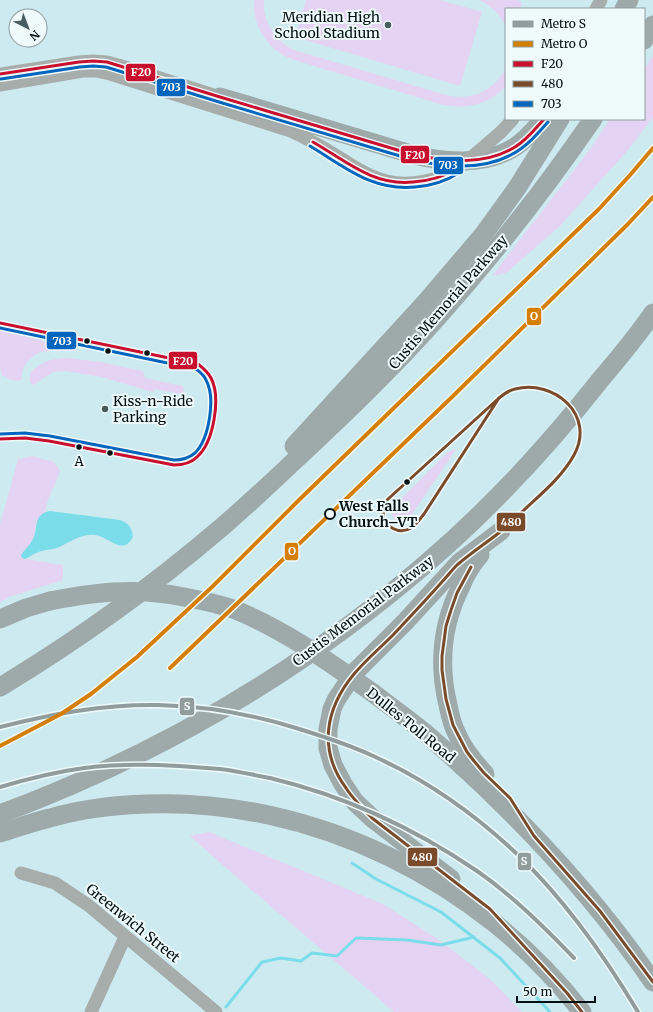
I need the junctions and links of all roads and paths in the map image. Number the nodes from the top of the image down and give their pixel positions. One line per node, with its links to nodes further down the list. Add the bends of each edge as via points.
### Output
1 (653, 25): 2 (highway)
2 (645, 38)
3 (0, 74): 5 (street, via 79,62 107,62)
4 (0, 85): 6 (street, bridge, via 83,71 110,74 291,131 361,171 387,181 402,183 444,176 466,162)
5 (220, 97): 7 (highway, via 411,154 446,160 474,160 500,154 517,146)
6 (512, 120)
7 (543, 120)
8 (559, 120): 11 (highway, via 501,210 426,302 257,485 183,548)
9 (592, 120): 11 (highway, Custis Memorial Parkway, via 499,245 402,356 317,440 223,526)
10 (653, 313): 14 (highway, Custis Memorial Parkway, via 556,435 516,478 429,562 353,623 285,671 213,715 104,771)
11 (146, 588): 13 (highway, Custis Memorial Parkway, via 66,645)
12 (0, 619): 16 (highway, Dulles Toll Road, bridge, via 26,608 68,597 145,592 217,604 248,615 310,650 373,693 480,782)
13 (0, 687)
14 (0, 814)
15 (0, 834): 19 (highway, via 70,813 148,804 186,804 278,817 335,834 424,874 481,913)
16 (534, 836): 19 (highway, via 510,798 484,773 461,742 453,725 444,682 442,656 446,626 457,593 469,569 501,531 460,562 348,682 332,709 328,748 337,774 362,810 490,909); 20 (highway, Dulles Toll Road, via 600,911)
17 (21, 873): 18 (street, Greenwich Street, via 55,883 88,905)
18 (125, 937): 21 (street); 22 (street, Greenwich Street)
19 (538, 962): 23 (highway)
20 (653, 982)
21 (91, 1012)
22 (216, 1012)
23 (582, 1012)

